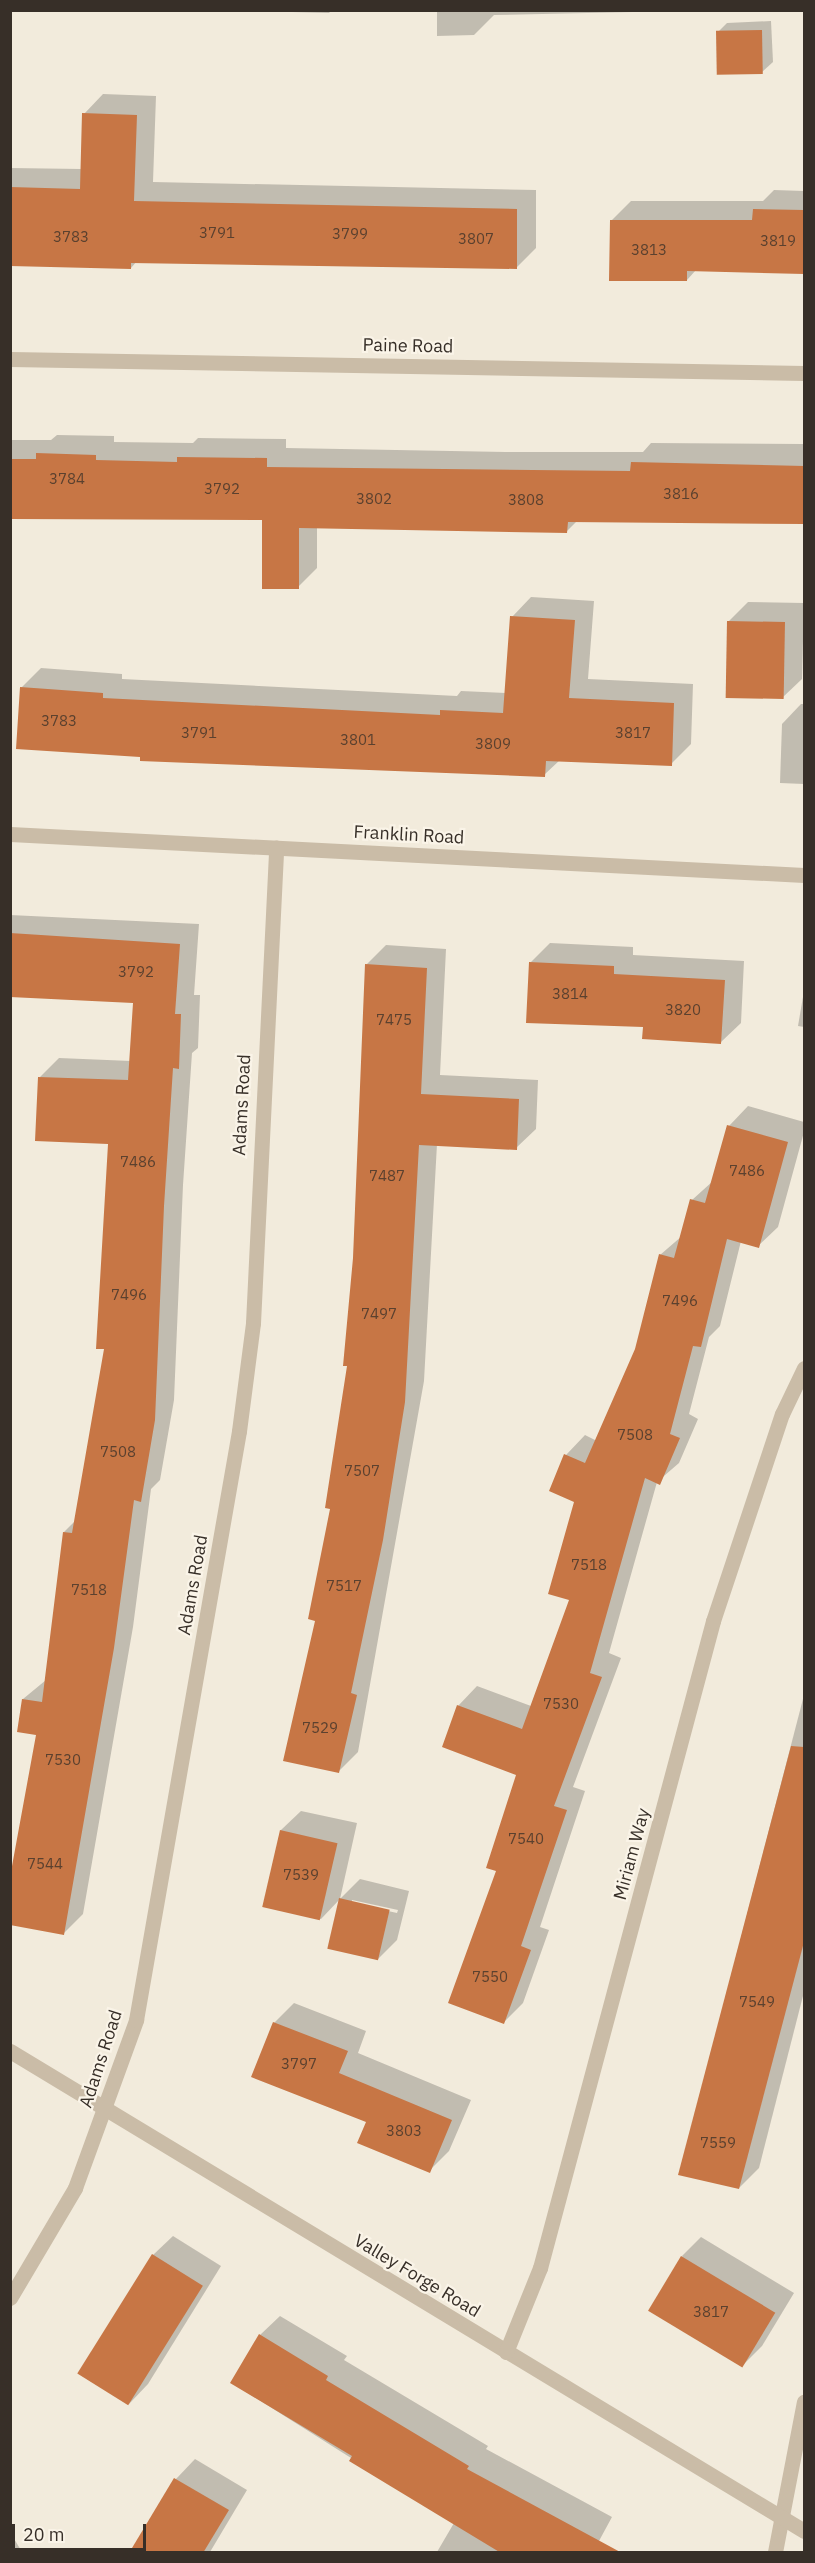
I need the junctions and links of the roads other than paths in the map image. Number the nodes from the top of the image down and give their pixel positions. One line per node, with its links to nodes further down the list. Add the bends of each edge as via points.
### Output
1 (10, 359): 2 (street, Paine Road)
2 (804, 373)
3 (10, 834): 4 (street, Franklin Road)
4 (276, 848): 5 (street, Franklin Road); 8 (street, Adams Road, via 253,1323 239,1431 136,2020)
5 (804, 875)
6 (804, 1368): 10 (street, Miriam Way, via 782,1414 712,1621 540,2268)
7 (10, 2051): 8 (street, Valley Forge Road)
8 (105, 2109): 9 (street, Adams Road, via 75,2188); 10 (street, Valley Forge Road)
9 (10, 2298)
10 (506, 2352): 12 (street, Valley Forge Road)
11 (804, 2402): 12 (street)
12 (782, 2518): 13 (street, Valley Forge Road); 14 (street)
13 (804, 2530)
14 (775, 2553)

